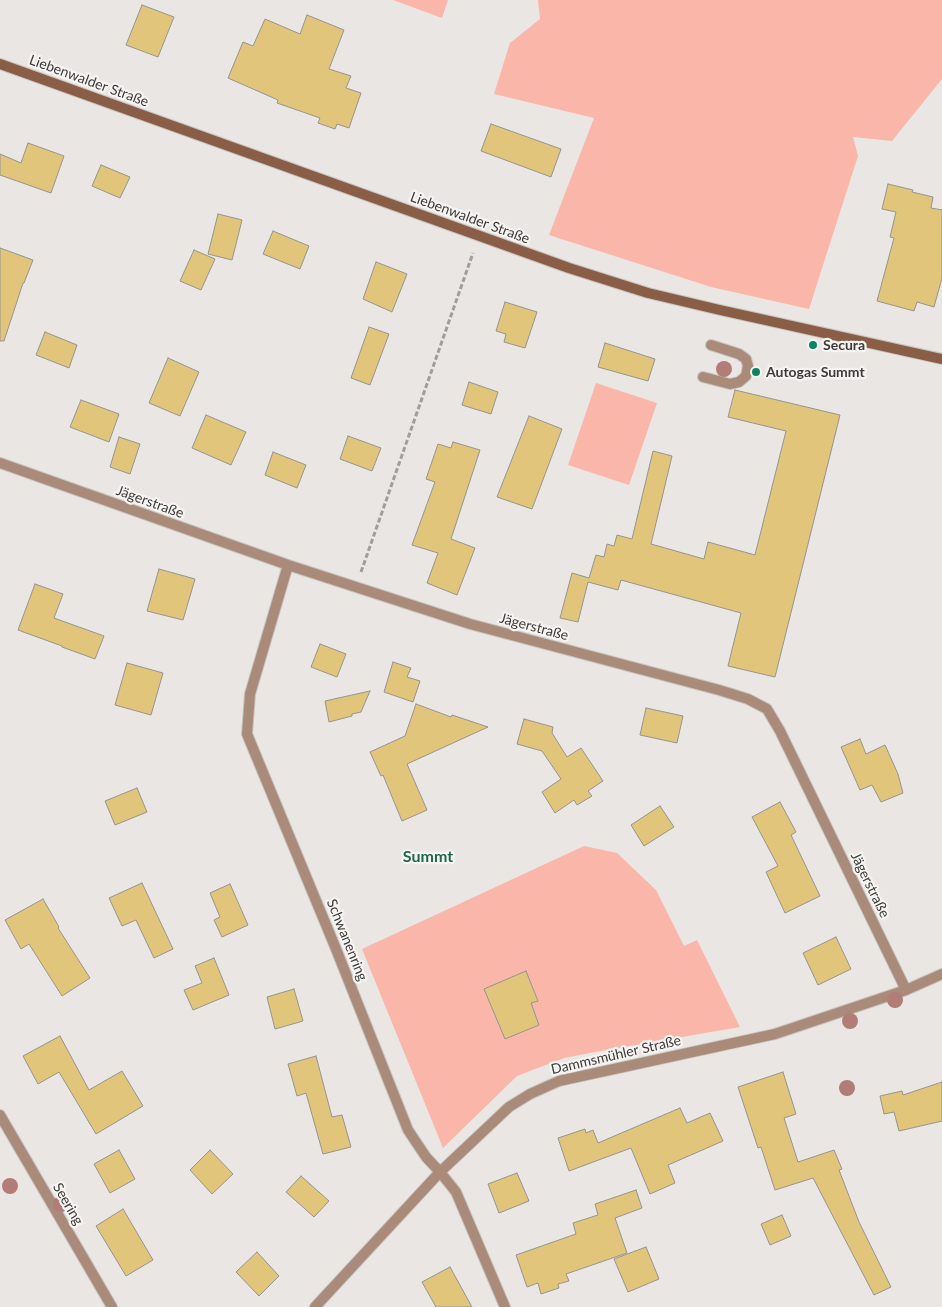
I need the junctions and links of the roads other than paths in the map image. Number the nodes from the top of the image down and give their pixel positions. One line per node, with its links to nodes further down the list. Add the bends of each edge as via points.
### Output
1 (0, 64): 3 (main road, Liebenwalder Straße, via 569,268 648,293)
2 (710, 345): 4 (street, via 746,359 746,376 730,384)
3 (942, 359)
4 (703, 377)
5 (0, 463): 6 (street, Jägerstraße)
6 (288, 566): 8 (street, Jägerstraße, via 470,624 718,690 767,709); 10 (street, Schwanenring, via 250,694 247,734 408,1130)
7 (942, 974): 8 (street, Dammsmühler Straße)
8 (906, 990): 10 (street, Dammsmühler Straße, via 775,1034 559,1081 509,1107)
9 (0, 1115): 11 (street, Seering)
10 (440, 1172): 12 (street, Dammsmühler Straße); 13 (street, Schwanenring, via 456,1192)
11 (112, 1307)
12 (314, 1307)
13 (505, 1307)

